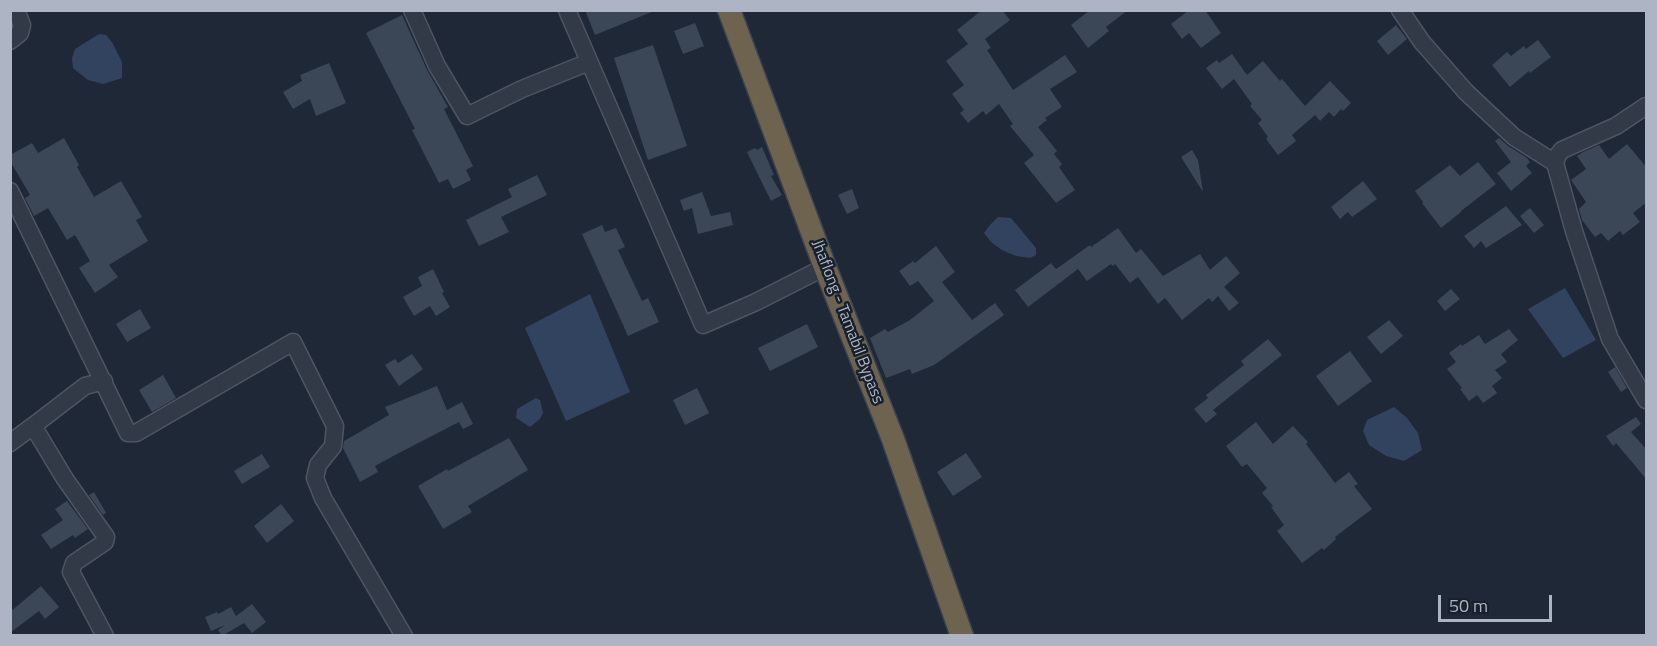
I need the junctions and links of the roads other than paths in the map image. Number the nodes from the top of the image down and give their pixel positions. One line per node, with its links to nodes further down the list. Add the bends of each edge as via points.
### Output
1 (16, 10): 6 (street, via 22,25 20,33)
2 (412, 10): 7 (street, via 437,66 467,116)
3 (567, 10): 7 (street)
4 (729, 10): 11 (highway, Jhaflong - Tamabil Bypass)
5 (1400, 10): 9 (street, via 1466,92 1514,137)
6 (10, 41)
7 (590, 62): 11 (street, via 703,325)
8 (1647, 106): 9 (street, via 1616,126 1562,150)
9 (1555, 163): 13 (street, via 1610,339)
10 (10, 191): 12 (street)
11 (825, 267): 18 (highway, Jhaflong - Tamabil Bypass, via 893,439)
12 (104, 381): 14 (street, via 85,386); 17 (street, via 128,433 136,433 293,342 335,426 333,446 318,465 315,478)
13 (1647, 400)
14 (33, 426): 15 (street); 16 (street, via 105,537 105,542 74,563 71,572)
15 (10, 443)
16 (105, 636)
17 (404, 636)
18 (962, 636)

